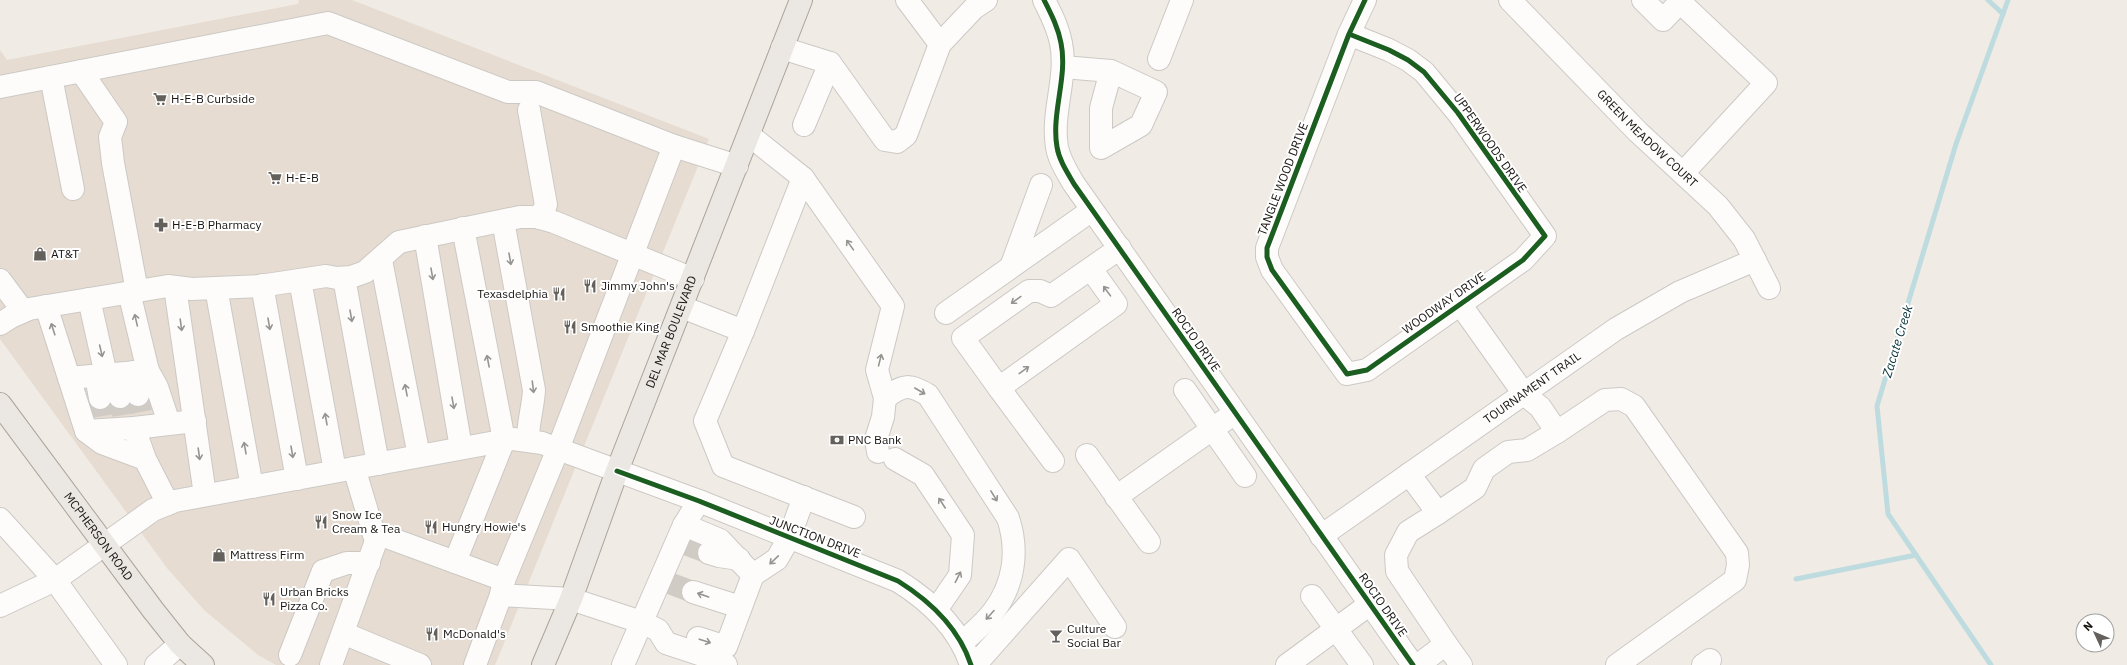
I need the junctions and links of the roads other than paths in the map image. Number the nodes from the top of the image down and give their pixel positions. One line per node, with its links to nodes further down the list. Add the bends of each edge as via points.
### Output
1 (801, 0): 11 (main road, DEL MAR BOULEVARD)
2 (1044, 0): 14 (street, ROCIO DRIVE, via 1056,25)
3 (1182, 0): 12 (street)
4 (1365, 0): 9 (street, TANGLE WOOD DRIVE)
5 (1510, 0): 24 (street, GREEN MEADOW COURT)
6 (1643, 0): 24 (street, via 1664,20 1680,2 1766,82)
7 (913, 2): 10 (street)
8 (976, 3): 10 (street)
9 (1349, 34): 33 (street, UPPERWOODS DRIVE, via 1389,50 1424,72 1458,113); 58 (street, TANGLE WOOD DRIVE, via 1267,248 1272,270)
10 (940, 44): 13 (street, via 906,136 897,142 885,140)
11 (782, 48): 13 (street); 21 (main road, DEL MAR BOULEVARD)
12 (1159, 59)
13 (830, 63): 20 (street)
14 (1063, 67): 16 (street); 28 (street, ROCIO DRIVE, via 1056,128 1057,148 1062,164)
15 (81, 71): 17 (street); 22 (street, via 328,23 508,92 536,92); 48 (street, via 116,122 110,136)
16 (1110, 71)
17 (51, 77): 18 (street); 27 (street)
18 (0, 87)
19 (529, 110): 29 (street, via 546,205)
20 (804, 125)
21 (749, 135): 23 (main road, DEL MAR BOULEVARD); 25 (street)
22 (674, 146): 23 (street); 35 (street)
23 (737, 166): 41 (main road, DEL MAR BOULEVARD)
24 (1683, 174): 37 (street, GREEN MEADOW COURT, via 1718,206 1744,239)
25 (803, 178): 56 (street); 63 (street, one-way to 25, via 878,370 893,306)
26 (1041, 185): 38 (street)
27 (73, 189)
28 (1092, 210): 34 (street, ROCIO DRIVE); 38 (street)
29 (540, 218): 30 (street, via 520,217); 35 (street)
30 (503, 221): 31 (street); 72 (street, one-way to 72, via 534,390 528,422)
31 (463, 228): 32 (street); 71 (street, one-way to 31)
32 (425, 236): 36 (street, via 399,242); 73 (street, one-way to 73)
33 (1545, 236): 50 (street, WOODWAY DRIVE, via 1524,260)
34 (1120, 248): 39 (street); 65 (street, ROCIO DRIVE)
35 (633, 254): 41 (street); 74 (street)
36 (381, 260): 40 (street, via 365,272); 76 (street, one-way to 36)
37 (1755, 260): 47 (street, GREEN MEADOW COURT); 62 (street, TOURNAMENT TRAIL, via 1680,292 1644,312)
38 (1011, 267): 54 (street)
39 (1091, 269): 60 (street, one-way to 39, via 1116,304); 60 (street, one-way to 60, via 1051,296 1040,291 1029,291 963,338)
40 (344, 278): 43 (street, via 326,276); 79 (street, one-way to 79)
41 (693, 278): 52 (main road, DEL MAR BOULEVARD)
42 (0, 280): 53 (street)
43 (300, 280): 44 (street); 80 (street, one-way to 43)
44 (262, 285): 46 (street); 84 (street, one-way to 84)
45 (175, 287): 46 (street); 48 (street); 67 (street, one-way to 67)
46 (216, 288): 85 (street, one-way to 46)
47 (1769, 288)
48 (133, 292): 49 (street); 57 (street, one-way to 48)
49 (89, 299): 51 (street); 57 (street, one-way to 57)
50 (1460, 304): 58 (street, WOODWAY DRIVE, via 1367,370); 62 (street)
51 (46, 306): 53 (street); 59 (street, one-way to 51)
52 (682, 307): 56 (street); 81 (main road, DEL MAR BOULEVARD)
53 (23, 312): 55 (street)
54 (946, 313)
55 (0, 324)
56 (742, 331): 88 (street, via 704,422 723,466)
57 (120, 374): 59 (street); 66 (street); 66 (street); 68 (street, via 156,387)
58 (1347, 374)
59 (69, 378): 66 (street)
60 (999, 388): 78 (street)
61 (1184, 390): 69 (street)
62 (1524, 394): 70 (street, via 1540,407); 82 (street, TOURNAMENT TRAIL)
63 (885, 398): 113 (street, one-way to 63, via 960,575 963,535 923,475 887,455 876,439 883,417); 118 (street, one-way to 118, via 900,387 914,387 928,395 1008,518 1013,534 1014,558 1010,584 993,613)
64 (0, 404): 99 (main road, MCPHERSON ROAD)
65 (1235, 413): 69 (street); 96 (street, ROCIO DRIVE)
66 (120, 416): 68 (street); 77 (street); 77 (street, via 102,443)
67 (194, 421): 68 (street); 86 (street, one-way to 86)
68 (169, 423)
69 (1212, 429): 83 (street); 87 (street)
70 (1557, 432): 91 (street, via 1527,450 1508,452 1484,469 1475,488); 139 (street, via 1605,400 1621,399 1634,406 1737,553 1735,580)
71 (504, 440): 72 (street, JUNCTION DRIVE); 73 (street, JUNCTION DRIVE); 102 (street)
72 (528, 440): 74 (street, JUNCTION DRIVE)
73 (461, 448): 76 (street, JUNCTION DRIVE)
74 (558, 449): 81 (street, JUNCTION DRIVE); 106 (street)
75 (1087, 455): 87 (street)
76 (419, 456): 79 (street, JUNCTION DRIVE)
77 (145, 459): 90 (street)
78 (1053, 461)
79 (378, 464): 80 (street, JUNCTION DRIVE)
80 (345, 470): 84 (street, JUNCTION DRIVE); 94 (street)
81 (617, 471): 89 (street, JUNCTION DRIVE); 109 (main road, DEL MAR BOULEVARD)
82 (1410, 474): 91 (street); 96 (street, TOURNAMENT TRAIL)
83 (1246, 476)
84 (297, 479): 85 (street, JUNCTION DRIVE)
85 (252, 487): 86 (street, JUNCTION DRIVE)
86 (205, 495): 90 (street, JUNCTION DRIVE)
87 (1116, 496): 98 (street)
88 (804, 497): 92 (street); 97 (street)
89 (699, 501): 95 (street); 97 (street, JUNCTION DRIVE)
90 (168, 504): 99 (street, JUNCTION DRIVE, via 154,510)
91 (1438, 513): 120 (street, via 1408,532 1396,555 1397,570)
92 (854, 517)
93 (0, 519): 105 (street)
94 (373, 532): 102 (street); 103 (street, via 376,542)
95 (682, 536): 101 (street, via 720,540); 114 (street)
96 (1321, 536): 110 (street, ROCIO DRIVE)
97 (789, 538): 104 (street, one-way to 104, via 776,560); 113 (street, JUNCTION DRIVE, via 898,581 920,594)
98 (1149, 542)
99 (105, 546): 105 (street, JUNCTION DRIVE); 119 (main road, MCPHERSON ROAD)
100 (709, 553): 101 (street)
101 (739, 559): 104 (street)
102 (455, 562): 106 (street)
103 (369, 563): 117 (street); 121 (street, via 347,563 323,571)
104 (753, 575): 112 (street)
105 (55, 580): 111 (street, JUNCTION DRIVE); 123 (street)
106 (502, 588): 109 (street); 128 (street)
107 (693, 592): 112 (street, one-way to 107)
108 (1312, 596): 116 (street)
109 (571, 599): 114 (street); 122 (main road, DEL MAR BOULEVARD)
110 (1370, 604): 116 (street); 136 (street, ROCIO DRIVE)
111 (0, 606)
112 (740, 607): 114 (street, one-way to 112, via 677,631 726,647)
113 (936, 610): 118 (street, JUNCTION DRIVE)
114 (649, 626): 130 (street); 131 (street, via 666,643)
115 (1115, 627): 133 (street, via 1069,559)
116 (1336, 629): 134 (street); 135 (street)
117 (343, 633): 126 (street); 127 (street)
118 (962, 643): 132 (street, JUNCTION DRIVE)
119 (180, 644): 124 (street); 125 (main road, MCPHERSON ROAD)
120 (1446, 644): 137 (street); 138 (street)
121 (290, 655)
122 (547, 660): 129 (main road)
123 (116, 665)
124 (156, 665)
125 (203, 665)
126 (331, 665)
127 (420, 665)
128 (475, 665)
129 (533, 665)
130 (623, 665)
131 (726, 665)
132 (971, 665)
133 (975, 665)
134 (1287, 665)
135 (1362, 665)
136 (1413, 665)
137 (1418, 665)
138 (1461, 665)
139 (1616, 665)

